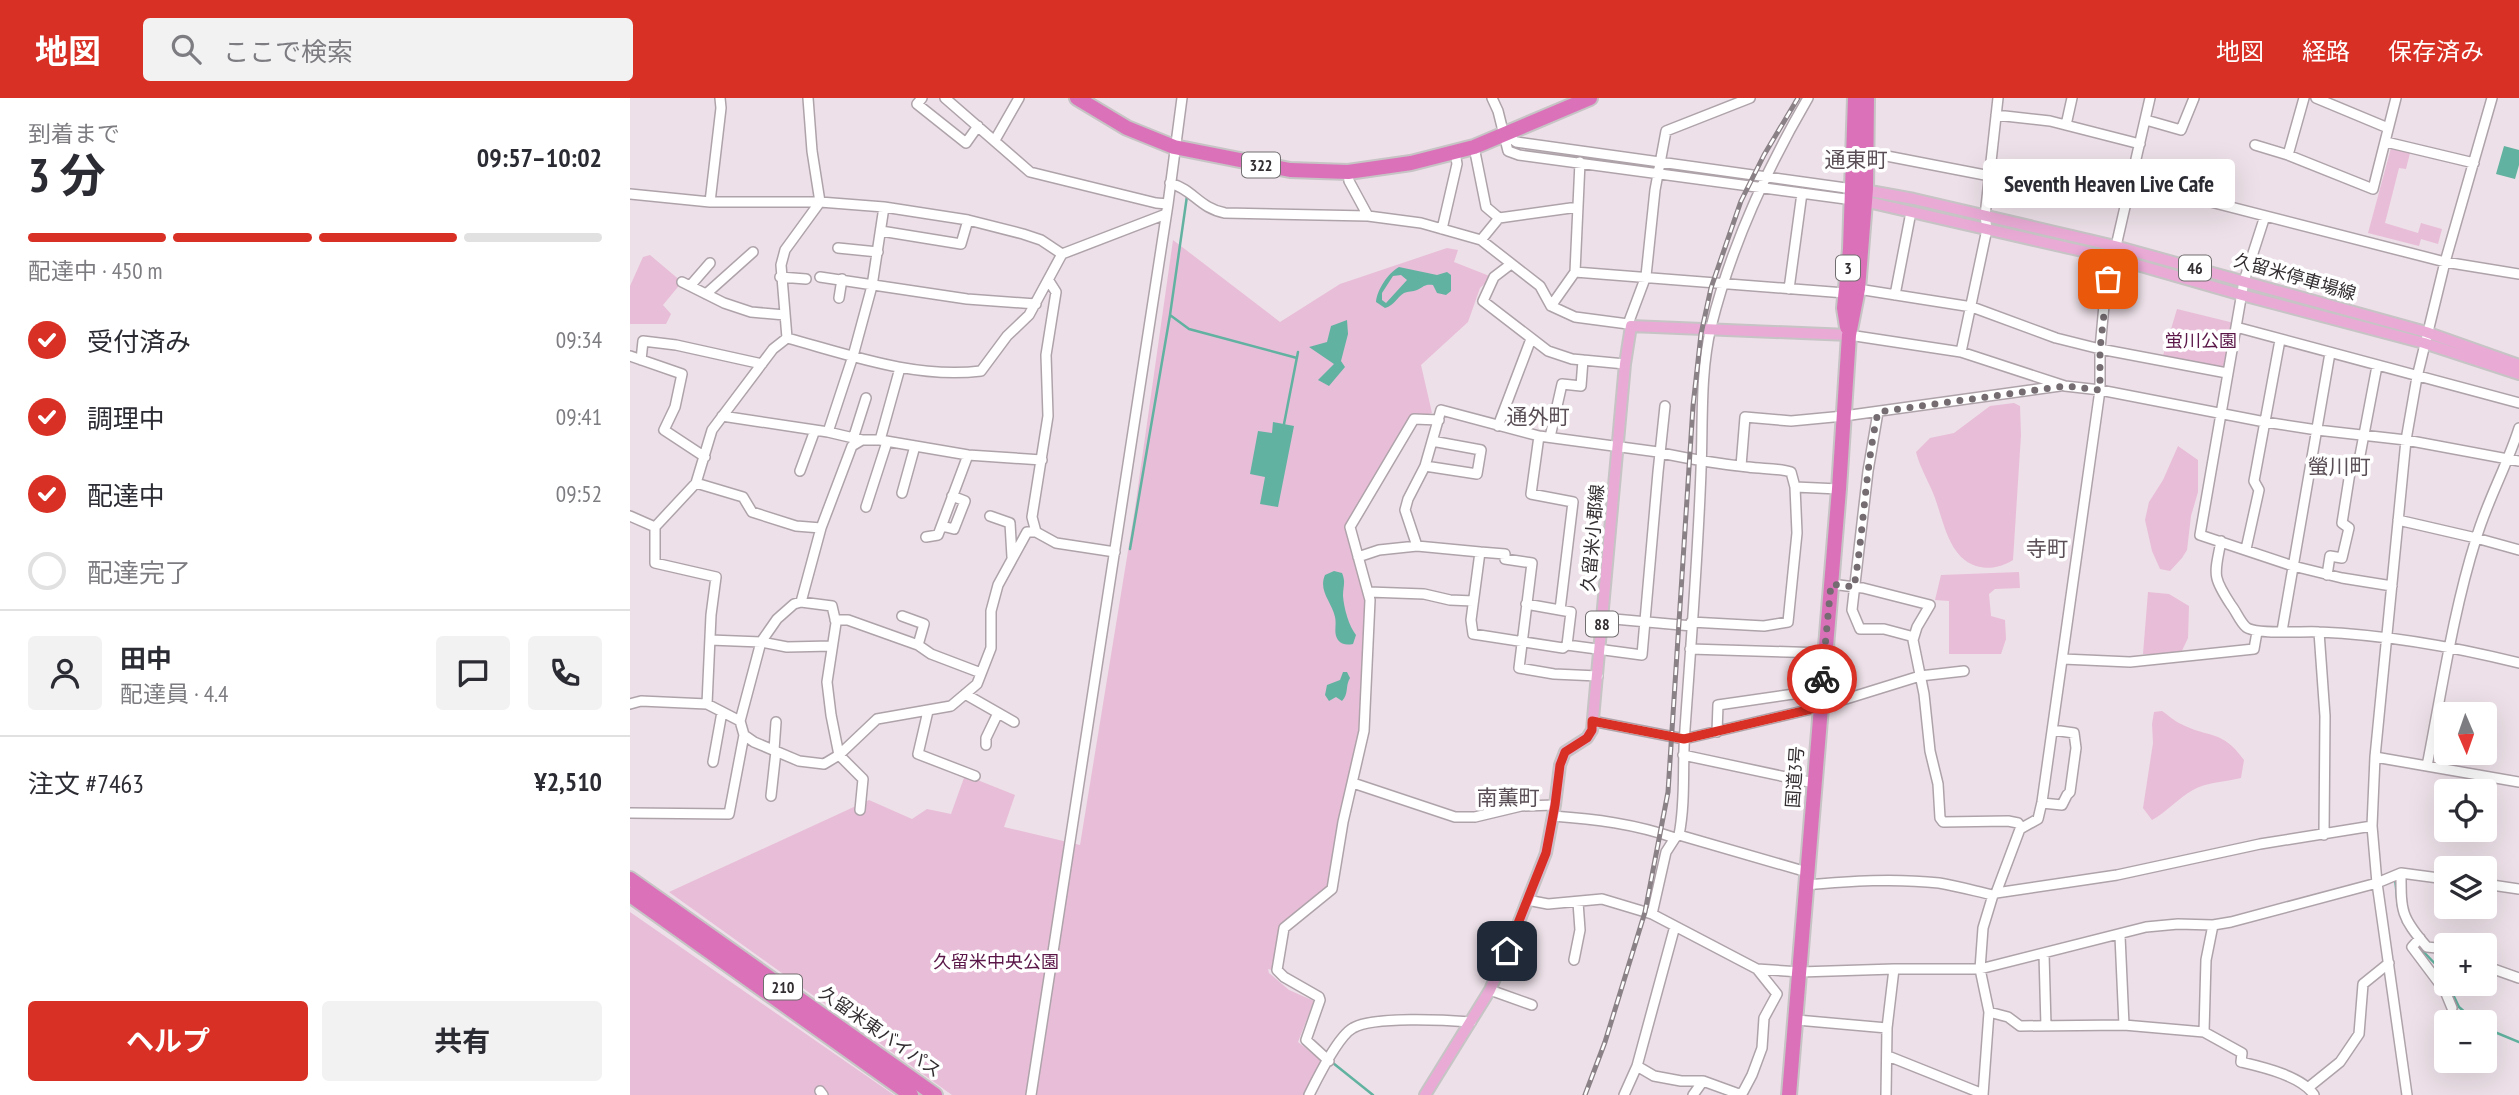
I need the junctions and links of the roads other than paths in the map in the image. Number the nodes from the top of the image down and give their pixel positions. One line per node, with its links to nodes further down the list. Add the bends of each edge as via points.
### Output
1 (720, 98): 50 (street)
2 (808, 98): 51 (street)
3 (922, 98): 25 (street, via 917,104 965,143)
4 (945, 98): 25 (street)
5 (1019, 98): 28 (street)
6 (1077, 98): 32 (highway, 322, via 1127,128)
7 (1182, 98): 32 (street)
8 (1492, 98): 27 (street)
9 (1590, 98): 27 (highway, 322)
10 (1750, 98): 38 (street, via 1666,131)
11 (1808, 98): 42 (street)
12 (1855, 98): 49 (highway, 国道3号 / 3)
13 (1867, 98): 35 (highway, 国道3号 / 3)
14 (1998, 98): 22 (street)
15 (2072, 98): 24 (street)
16 (2151, 98): 23 (street)
17 (2194, 98): 23 (street, via 2181,130)
18 (2304, 98): 36 (street)
19 (2316, 98): 26 (street)
20 (2396, 98): 26 (street)
21 (2492, 98): 39 (street)
22 (1996, 115): 24 (street); 43 (street)
23 (2146, 120): 30 (street)
24 (2066, 125): 30 (street)
25 (978, 126): 28 (street)
26 (2388, 128): 29 (street)
27 (1504, 133): 33 (highway, 322); 37 (street, via 1508,151); 38 (street, via 1516,142)
28 (996, 141): 54 (street, via 1030,172)
29 (2386, 142): 36 (street, via 2373,189); 39 (street)
30 (2140, 144): 44 (street)
31 (2255, 145): 36 (street)
32 (1174, 147): 40 (highway, 322, via 1290,170); 45 (street)
33 (1475, 147): 34 (highway, 322); 59 (street, via 1486,207)
34 (1455, 152): 40 (highway, 322); 61 (street, via 1457,164)
35 (1866, 152): 43 (street); 49 (highway, 国道3号 / 3)
36 (2288, 155)
37 (1580, 162): 41 (street); 52 (street)
38 (1662, 162): 41 (street); 42 (street)
39 (2474, 163): 70 (street)
40 (1348, 172): 56 (street)
41 (1659, 174): 46 (street); 75 (street)
42 (1765, 176): 46 (street); 49 (street)
43 (1990, 176): 57 (street)
44 (2133, 182): 58 (street); 68 (street)
45 (1170, 183): 54 (street); 56 (street, via 1183,187 1204,206 1225,212)
46 (1761, 187): 47 (street); 82 (street)
47 (1802, 193): 49 (street); 84 (street)
48 (630, 194): 50 (street)
49 (1859, 194): 55 (main road, 久留米停車場線 / 46); 57 (main road, 久留米停車場線 / 46); 85 (highway, 国道3号 / 3)
50 (710, 202): 51 (street)
51 (820, 202): 53 (street); 76 (street, via 785,250)
52 (1578, 206): 59 (street); 73 (street)
53 (884, 207): 60 (street); 63 (street)
54 (1167, 209): 69 (street); 168 (street)
55 (1911, 212): 62 (main road, 久留米停車場線 / 46); 87 (street)
56 (1368, 216): 61 (street)
57 (1984, 216): 62 (street); 68 (main road, 久留米停車場線 / 46)
58 (2265, 216): 70 (street); 81 (street)
59 (1499, 218): 64 (street)
60 (968, 220): 63 (street, via 961,244); 69 (street, via 1041,240)
61 (1442, 229): 64 (street)
62 (1987, 229): 68 (main road, 久留米停車場線 / 46); 92 (street)
63 (881, 231): 67 (street)
64 (1481, 240): 72 (street)
65 (838, 248): 67 (street)
66 (753, 252): 86 (street)
67 (878, 252): 83 (street)
68 (2114, 252): 81 (main road, 久留米停車場線 / 46); 88 (main road, 久留米停車場線 / 46); 102 (street)
69 (1062, 254): 80 (street)
70 (2445, 262): 74 (street); 98 (street)
71 (710, 263): 86 (street, via 686,284)
72 (1511, 264): 91 (street, via 1541,286); 100 (street, via 1494,277 1483,301)
73 (1574, 272): 75 (street); 91 (street)
74 (2519, 274)
75 (1646, 276): 82 (street); 94 (street)
76 (780, 277): 78 (street); 93 (street)
77 (820, 277): 79 (street)
78 (806, 279)
79 (842, 279): 83 (street); 89 (street)
80 (1049, 281): 90 (street); 145 (street, via 1056,292 1046,355 1048,416)
81 (2244, 281): 88 (street); 98 (main road, 久留米停車場線 / 46)
82 (1725, 282): 84 (street); 96 (street)
83 (873, 286): 90 (street); 106 (street)
84 (1789, 289): 85 (street)
85 (1852, 291): 87 (street); 97 (highway, 国道3号 / 3, via 1844,308)
86 (706, 294): 93 (street, via 751,312)
87 (1895, 295): 92 (street)
88 (2242, 295): 95 (street); 98 (main road, 久留米停車場線 / 46)
89 (839, 298)
90 (1036, 304): 113 (street, via 981,372)
91 (1551, 306): 94 (street, via 1575,317)
92 (1972, 307): 102 (street); 103 (street)
93 (785, 315): 99 (street)
94 (1629, 325): 96 (main road); 110 (main road, 久留米小郡線 / 88)
95 (2236, 327): 101 (street); 114 (street)
96 (1711, 329): 97 (main road); 147 (street)
97 (1849, 335): 103 (street); 125 (highway, 国道3号 / 3)
98 (2425, 337): 111 (main road, 久留米停車場線 / 46); 115 (main road, 久留米停車場線 / 46); 116 (street)
99 (787, 338): 106 (street); 109 (street)
100 (1531, 339): 108 (street, via 1548,351); 128 (street)
101 (2280, 340): 104 (street); 127 (street)
102 (2100, 349): 114 (street); 118 (street)
103 (1961, 352): 117 (street)
104 (2330, 353): 112 (street); 131 (street)
105 (630, 356): 107 (street)
106 (853, 356): 113 (street); 132 (street)
107 (641, 360): 109 (street, via 643,341); 144 (street, via 682,374 664,430)
108 (1583, 360): 110 (street); 135 (street, via 1581,386 1562,384)
109 (762, 364): 124 (street)
110 (1625, 364): 141 (main road, 久留米小郡線 / 88)
111 (2519, 365)
112 (2377, 366): 116 (street); 133 (street)
113 (900, 368): 138 (street)
114 (2227, 373): 123 (street)
115 (2519, 374)
116 (2417, 377): 120 (street); 137 (street)
117 (2065, 386): 118 (street); 122 (street)
118 (2100, 390): 123 (street); 202 (street)
119 (866, 398): 136 (street)
120 (2519, 403)
121 (1665, 405): 142 (street)
122 (1878, 412): 125 (street); 176 (street)
123 (2220, 414): 127 (street); 164 (street, via 2200,535)
124 (722, 416): 130 (street); 144 (street, via 712,430)
125 (1844, 416): 149 (street, via 1791,421 1745,417); 153 (highway, 国道3号 / 3)
126 (1438, 420): 128 (street, via 1441,410); 139 (street); 170 (street, via 1414,419 1352,521 1350,533)
127 (2265, 422): 131 (street); 166 (street, via 2254,481 2259,490)
128 (1498, 426): 134 (street)
129 (2519, 428): 146 (street)
130 (815, 430): 132 (street); 150 (street)
131 (2317, 430): 133 (street); 172 (street)
132 (828, 432): 136 (street)
133 (2363, 435): 137 (street); 173 (street, via 2358,466 2351,466 2342,523 2349,528 2342,558 2330,556)
134 (1539, 436): 135 (street); 181 (street, via 1531,494 1573,502)
135 (1550, 438): 141 (street)
136 (858, 439): 138 (street); 160 (street)
137 (2406, 440): 146 (street); 158 (street)
138 (883, 441): 140 (street); 155 (street)
139 (1432, 441): 148 (street); 148 (street, via 1481,450 1477,474)
140 (915, 446): 143 (street); 154 (street)
141 (1618, 447): 142 (street); 183 (main road, 久留米小郡線 / 88)
142 (1661, 453): 147 (street); 185 (street)
143 (968, 455): 145 (street); 162 (street, via 938,536)
144 (705, 457): 151 (street)
145 (1042, 460): 161 (street, via 1032,517)
146 (2514, 460): 163 (street)
147 (1702, 461): 149 (street); 186 (street)
148 (1425, 466): 165 (street, via 1405,510)
149 (1741, 466): 152 (street, via 1791,472)
150 (800, 471)
151 (696, 483): 159 (street); 160 (street, via 743,497 752,512 796,526)
152 (1795, 486): 153 (street); 186 (street, via 1797,533 1788,622 1764,626)
153 (1839, 489): 174 (highway, 国道3号 / 3)
154 (902, 493)
155 (866, 507)
156 (630, 516): 159 (street)
157 (990, 516): 171 (street, via 1010,523)
158 (2398, 520): 163 (street); 175 (street)
159 (656, 527): 192 (street, via 655,563 716,577)
160 (821, 528): 179 (street)
161 (1036, 532): 168 (street, via 1056,543); 171 (street, via 1027,532)
162 (926, 537)
163 (2476, 538): 167 (street); 198 (street)
164 (2221, 541): 166 (street); 188 (street, via 2217,585 2246,627)
165 (1418, 546): 169 (street); 170 (street)
166 (2246, 549): 172 (street)
167 (2519, 550)
168 (1115, 552): 289 (street)
169 (1480, 552): 178 (street); 180 (street, via 1532,563)
170 (1358, 556): 177 (street)
171 (1012, 559): 205 (street, via 998,585 991,611 991,648)
172 (2293, 566): 173 (street); 187 (street)
173 (2327, 575): 175 (street)
174 (1831, 584): 176 (street); 201 (highway, 国道3号 / 3)
175 (2392, 586): 190 (street)
176 (1854, 587): 191 (street, via 1852,610 1860,629 1884,629); 191 (street, via 1930,605)
177 (1369, 592): 178 (street); 233 (street, via 1364,732)
178 (1473, 601): 194 (street, via 1473,634)
179 (802, 603): 184 (street, via 832,606); 193 (street, via 776,619)
180 (1526, 604): 181 (street); 194 (street)
181 (1560, 610): 196 (street, via 1571,612)
182 (902, 616): 195 (street, via 924,624)
183 (1603, 618): 185 (street); 199 (main road, 久留米小郡線 / 88)
184 (835, 620): 195 (street, via 848,620); 197 (street)
185 (1645, 623): 186 (street); 199 (street, via 1642,655)
186 (1691, 624): 200 (street)
187 (2282, 631): 188 (street); 189 (street)
188 (2257, 632): 202 (street, via 2254,649 2130,662)
189 (2319, 632): 190 (street); 242 (street, via 2325,716)
190 (2386, 636): 198 (street); 228 (street)
191 (1914, 637): 207 (street)
192 (710, 640): 193 (street); 211 (street)
193 (761, 642): 197 (street, via 787,648); 216 (street)
194 (1522, 642): 196 (street); 206 (street, via 1519,668)
195 (918, 645): 205 (street)
196 (1567, 645): 199 (street)
197 (832, 646): 226 (street, via 827,682)
198 (2451, 646): 203 (street); 230 (street)
199 (1600, 649): 206 (main road, 久留米小郡線 / 88)
200 (1690, 649): 201 (street); 223 (street)
201 (1825, 653): 208 (highway, 国道3号 / 3)
202 (2063, 659): 220 (street)
203 (2519, 663)
204 (1964, 671): 207 (street)
205 (981, 673): 209 (street)
206 (1598, 676): 217 (main road, 久留米小郡線 / 88)
207 (1920, 676): 212 (street); 241 (street, via 1940,818 2008,821)
208 (1821, 690): 212 (highway, 国道3号 / 3); 221 (street, via 1718,705)
209 (965, 694): 213 (street, via 951,706); 215 (street)
210 (630, 704): 211 (street)
211 (706, 704): 214 (street)
212 (1820, 707): 221 (street); 234 (highway, 国道3号 / 3)
213 (928, 711): 226 (street, via 877,719); 231 (street, via 918,754)
214 (722, 712): 216 (street); 229 (street)
215 (998, 713): 219 (street); 224 (street)
216 (740, 721): 222 (street)
217 (1592, 721): 223 (street); 238 (main road, 久留米小郡線 / 88, via 1587,738 1565,752)
218 (776, 722): 225 (street)
219 (1014, 722)
220 (2053, 730): 236 (street); 236 (street, via 2074,733 2070,793 2062,805)
221 (1717, 732): 223 (street)
222 (744, 735): 225 (street); 239 (street, via 729,814)
223 (1684, 739): 227 (street)
224 (986, 745)
225 (775, 751): 226 (street, via 799,761 824,764); 235 (street)
226 (839, 755): 237 (street, via 863,779)
227 (1683, 755): 234 (street); 243 (street, via 1684,799)
228 (2375, 758): 230 (street); 240 (street)
229 (713, 762)
230 (2427, 766): 232 (street)
231 (975, 776)
232 (2519, 782)
233 (1353, 783): 238 (street, via 1455,817 1521,806); 281 (street, via 1332,889 1284,928 1277,970 1321,1000 1306,1040)
234 (1814, 783): 246 (highway, 国道3号 / 3)
235 (771, 796)
236 (2042, 803): 241 (street, via 2038,819)
237 (860, 810)
238 (1554, 810): 243 (street); 253 (main road, 久留米小郡線 / 88, via 1546,853)
239 (630, 813)
240 (2372, 825): 242 (street); 248 (street)
241 (2022, 828): 251 (street)
242 (2324, 835): 251 (street)
243 (1677, 836): 246 (street); 255 (street, via 1667,852)
244 (2401, 873): 245 (street); 248 (street); 259 (street, via 2407,925)
245 (2434, 877)
246 (1807, 878): 251 (street, via 1940,883); 268 (highway, 国道3号 / 3)
247 (630, 879): 288 (highway, 久留米東バイパス / 210)
248 (2377, 883): 256 (street); 263 (street)
249 (2497, 885): 250 (street)
250 (2519, 888)
251 (1994, 894): 266 (street, via 1983,928)
252 (630, 895): 287 (highway, 久留米東バイパス / 210)
253 (1527, 900): 254 (street); 270 (main road, 久留米小郡線 / 88)
254 (1578, 902): 255 (street, via 1602,899); 262 (street, via 1580,930)
255 (1652, 914): 257 (street)
256 (2213, 925): 258 (street, via 2146,927); 279 (street, via 2206,960)
257 (1675, 926): 264 (street); 282 (street)
258 (2120, 936): 261 (street); 276 (street)
259 (2420, 938): 260 (street); 272 (street, via 2412,947)
260 (2434, 948)
261 (2044, 954): 266 (street); 277 (street)
262 (1574, 960)
263 (2389, 963): 284 (street, via 2363,984 2359,1034 2340,1062); 296 (street)
264 (1757, 969): 268 (street); 285 (street, via 1777,994 1764,1018 1762,1048 1752,1075 1744,1092)
265 (1894, 969): 266 (street); 268 (street); 278 (street)
266 (1980, 969): 273 (street)
267 (2497, 970): 269 (street)
268 (1800, 972): 274 (highway, 国道3号 / 3)
269 (2519, 978)
270 (1490, 990): 271 (street); 275 (main road, 久留米小郡線 / 88)
271 (1532, 1005)
272 (2452, 1008)
273 (1989, 1012): 277 (street, via 2020,1026); 286 (street)
274 (1797, 1020): 278 (street); 294 (highway, 国道3号 / 3)
275 (1471, 1022): 281 (street, via 1366,1023 1352,1028); 291 (main road, 久留米小郡線 / 88)
276 (2124, 1025): 277 (street); 279 (street)
277 (2046, 1027)
278 (1887, 1028): 280 (street)
279 (2204, 1032): 284 (street, via 2242,1053 2241,1062 2270,1069)
280 (1888, 1056): 286 (street); 295 (street)
281 (1329, 1061): 290 (street)
282 (1637, 1066): 283 (street, via 1654,1076); 292 (street)
283 (1703, 1082): 285 (street); 293 (street)
284 (2311, 1091)
285 (1736, 1094)
286 (1983, 1094)
287 (911, 1095)
288 (935, 1095)
289 (1031, 1095)
290 (1309, 1095)
291 (1425, 1095)
292 (1624, 1095)
293 (1693, 1095)
294 (1789, 1095)
295 (1886, 1095)
296 (2407, 1095)

